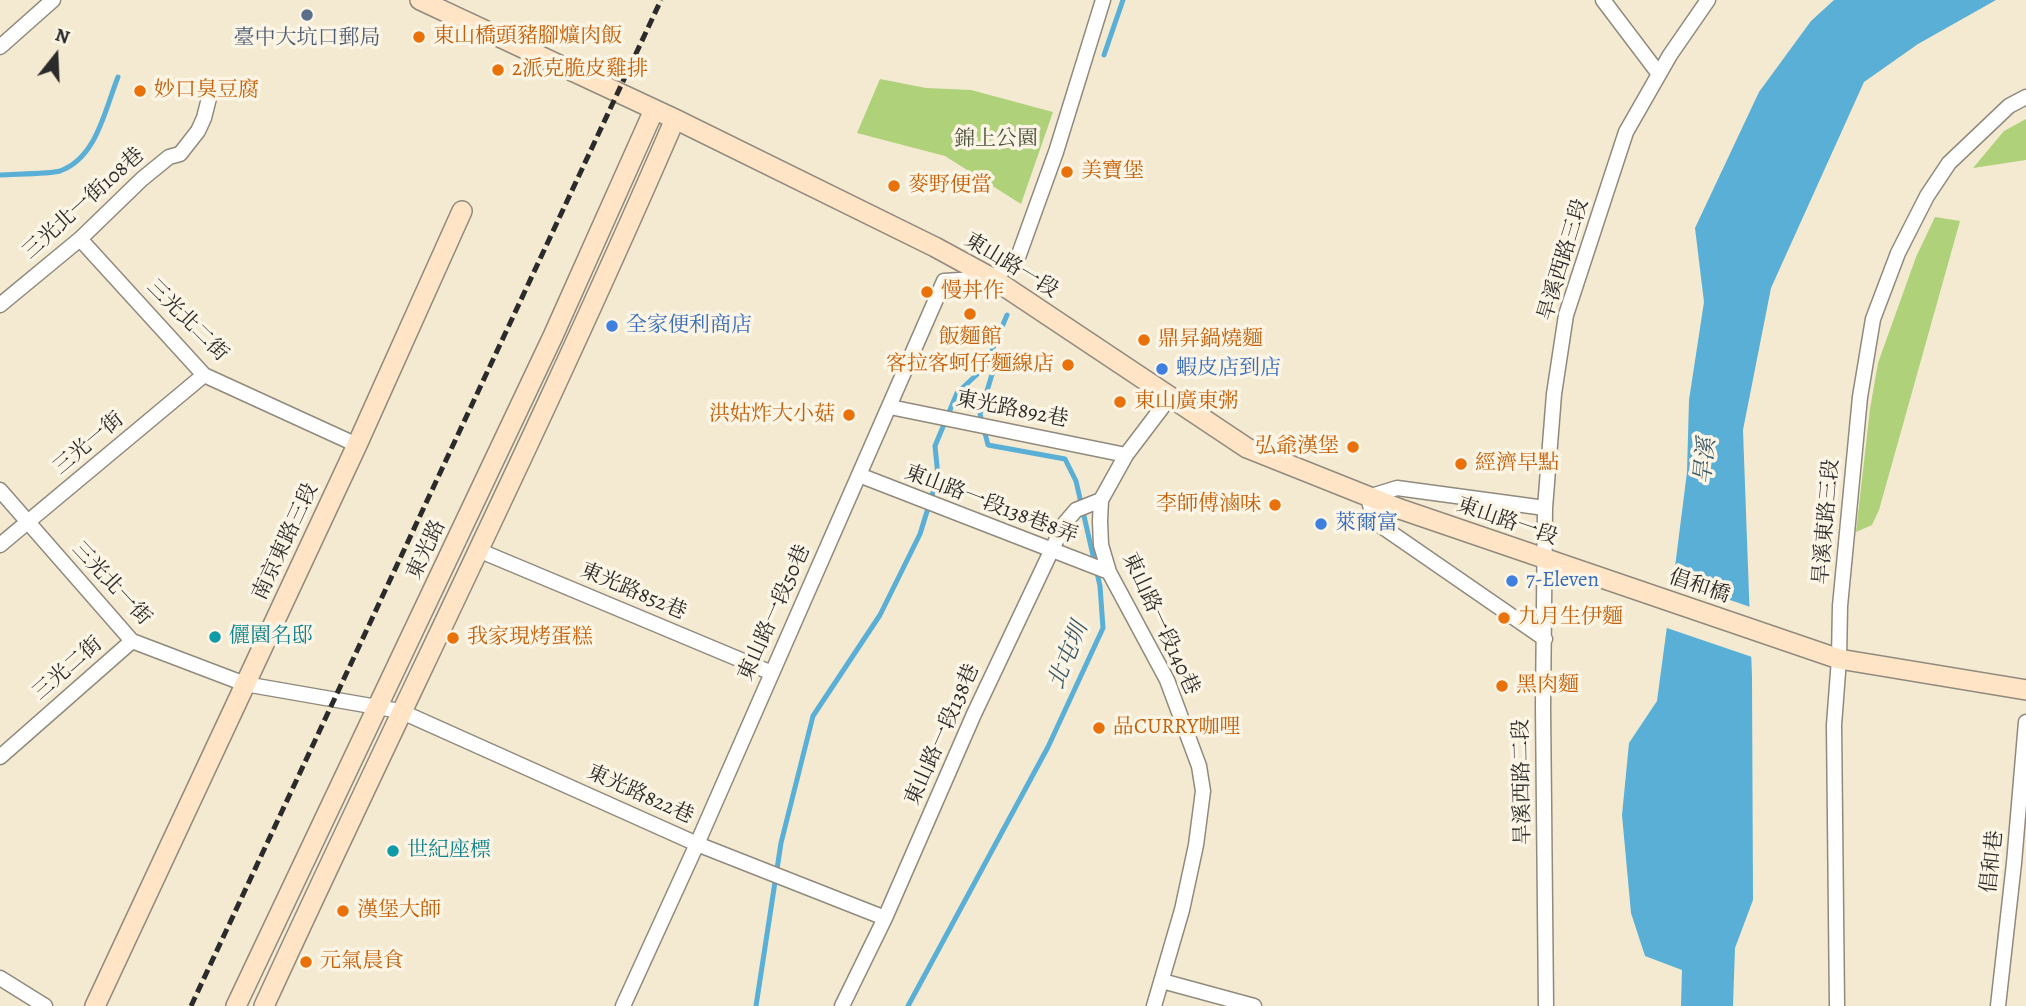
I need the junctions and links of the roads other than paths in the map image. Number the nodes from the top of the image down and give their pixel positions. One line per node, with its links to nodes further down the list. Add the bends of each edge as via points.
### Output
1 (53, 0): 6 (street)
2 (420, 0): 10 (street, 東山路一段)
3 (1103, 0): 14 (street, via 1017,260)
4 (1602, 0): 7 (street)
5 (1708, 0): 7 (street, 旱溪西路三段)
6 (0, 47)
7 (1659, 74): 25 (street, 旱溪西路三段, via 1626,132 1566,315)
8 (2026, 97): 35 (street, 旱溪東路三段, via 2009,106 1949,163 1898,253 1873,319 1849,504)
9 (209, 98): 13 (street, 三光北一街108巷, via 198,131 180,154 169,157 142,179)
10 (654, 110): 11 (street, 東山路一段); 39 (street, 東光路)
11 (675, 119): 14 (street, 東山路一段); 28 (street, via 607,277)
12 (462, 211): 19 (street, 南京東路三段)
13 (80, 239): 15 (street, 三光北一街108巷); 16 (street, 三光北二街)
14 (992, 278): 17 (street, 東山路一段); 18 (street, 東山路一段50巷, via 944,281)
15 (0, 304)
16 (204, 375): 19 (street, 三光北二街); 26 (street, 三光一街)
17 (1170, 397): 20 (street, 東山路一段140巷); 23 (street, 東山路一段, via 1247,448)
18 (890, 407): 20 (street, 東光路892巷); 21 (street, 東山路一段50巷)
19 (357, 445): 37 (street, 南京東路三段)
20 (1126, 454): 24 (street, 東山路一段140巷)
21 (859, 475): 29 (street, 東山路一段138巷8弄); 36 (street, 東山路一段50巷)
22 (0, 490): 26 (street, 三光北一街)
23 (1368, 498): 25 (street, via 1397,488); 30 (street, 東山路一段); 33 (street, via 1374,521)
24 (1101, 500): 29 (street, 東山路一段138巷, via 1076,510); 32 (street, 東山路一段140巷, via 1101,545)
25 (1545, 508): 30 (street, 旱溪西路三段)
26 (27, 522): 27 (street, 三光一街); 34 (street, 三光北一街)
27 (0, 545)
28 (478, 550): 36 (street, 東光路852巷); 40 (street)
29 (1050, 551): 32 (street, 東山路一段138巷8弄); 45 (street, 東山路一段138巷)
30 (1544, 558): 31 (street, 東山路一段); 33 (street, 旱溪西路二段)
31 (1575, 569): 35 (street, 倡和橋)
32 (1109, 572): 47 (street, 東山路一段140巷, via 1167,680 1199,766 1203,791 1182,910)
33 (1545, 639): 56 (street, 旱溪西路二段)
34 (132, 641): 37 (street, 三光北一街); 42 (street, 三光二街)
35 (1839, 659): 38 (street); 57 (street, 旱溪東路三段, via 1834,724)
36 (772, 673): 43 (street, 東山路一段50巷)
37 (245, 684): 39 (street, 三光北一街); 49 (street, 南京東路三段)
38 (2026, 690)
39 (380, 706): 40 (street, 東光路822巷); 50 (street, 東光路)
40 (400, 712): 43 (street, 東光路822巷); 51 (street)
41 (2026, 722): 44 (street, 倡和巷)
42 (0, 757)
43 (697, 844): 45 (street, 東光路822巷); 52 (street, 東山路一段50巷)
44 (2020, 864): 58 (street, 倡和巷)
45 (885, 918): 53 (street, 東山路一段138巷)
46 (0, 978): 48 (street)
47 (1162, 981): 54 (street, 東山路一段140巷); 55 (street)
48 (45, 1006)
49 (95, 1006)
50 (236, 1006)
51 (264, 1006)
52 (623, 1006)
53 (842, 1006)
54 (1154, 1006)
55 (1254, 1006)
56 (1546, 1006)
57 (1838, 1006)
58 (1998, 1006)

